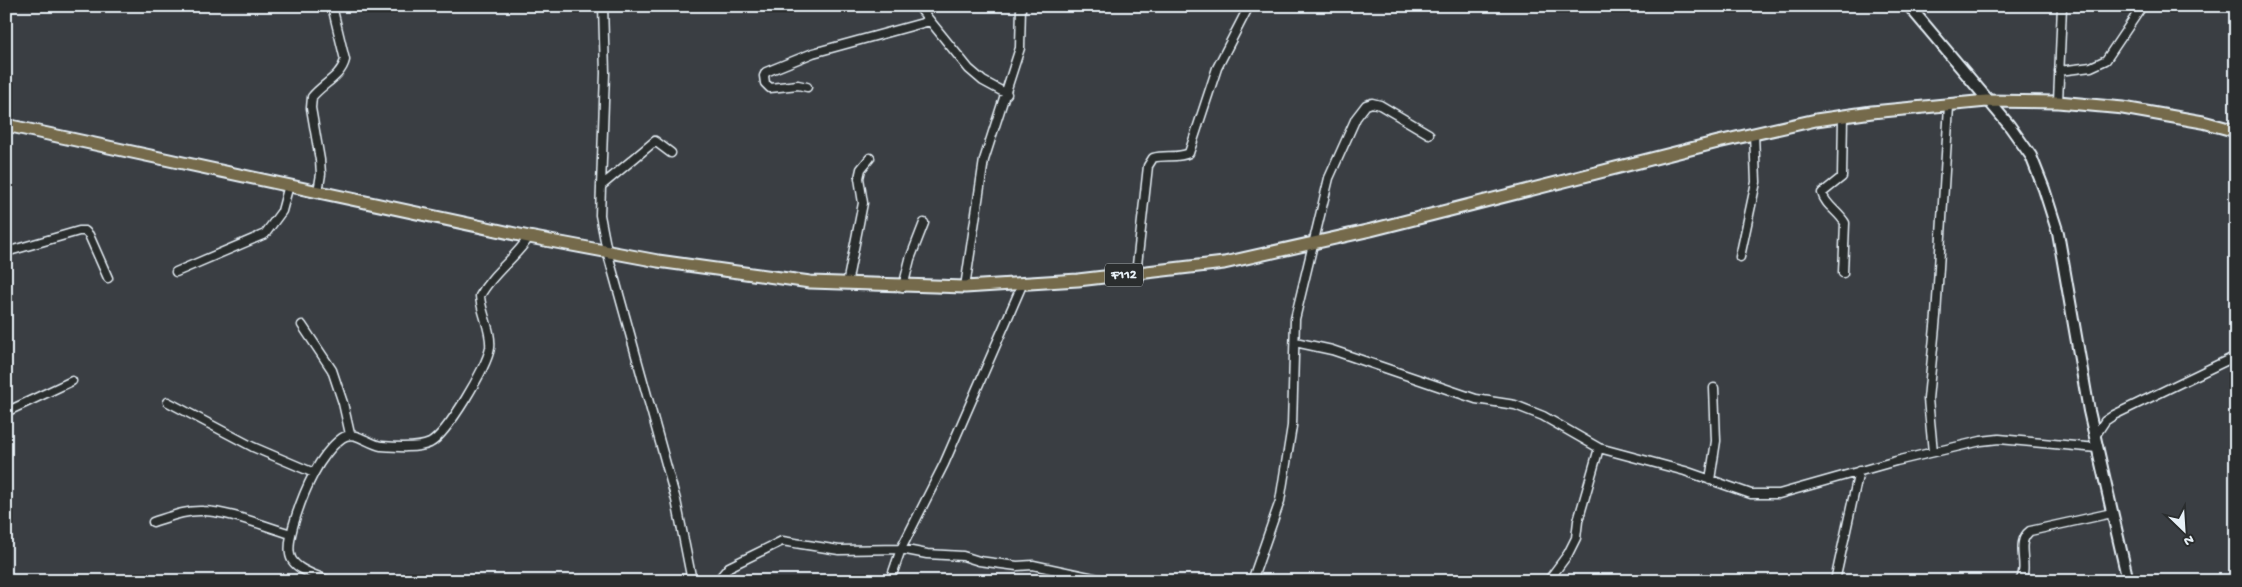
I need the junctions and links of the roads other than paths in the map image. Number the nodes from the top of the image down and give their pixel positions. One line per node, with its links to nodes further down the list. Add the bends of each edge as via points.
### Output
1 (332, 6): 25 (street, via 346,60 335,77 312,97 321,174)
2 (603, 6): 24 (street, via 605,73)
3 (918, 6): 9 (street)
4 (1021, 6): 12 (street, via 1020,48)
5 (1249, 6): 34 (street, via 1217,68 1189,153 1180,157 1160,155 1153,158 1148,166)
6 (1909, 6): 13 (main road)
7 (2062, 6): 10 (street)
8 (2144, 6): 10 (street, via 2106,60 2090,67)
9 (930, 21): 11 (street, via 813,53 766,72 764,76 764,83 770,88); 12 (street, via 969,69)
10 (2059, 71): 14 (street)
11 (807, 87)
12 (1007, 94): 39 (street, via 984,160)
13 (1987, 101): 14 (main road, F112); 15 (main road, F112); 48 (main road, via 2031,156 2058,233)
14 (2058, 102): 18 (main road, F112, via 2123,108)
15 (1949, 106): 16 (main road, F112); 51 (street, via 1928,399)
16 (1843, 116): 20 (main road, F112); 33 (street, via 1842,177 1822,193 1845,223)
17 (6, 125): 23 (main road, F112)
18 (2236, 131)
19 (1429, 134): 28 (street, via 1380,105 1366,105 1356,118 1329,178)
20 (1754, 134): 28 (main road, F112); 31 (street, via 1756,182)
21 (671, 153): 24 (street, via 655,141)
22 (870, 158): 36 (street, via 861,169 859,178 862,204)
23 (289, 186): 25 (main road, F112); 32 (street, via 282,211 265,234)
24 (601, 186): 29 (street, via 600,215)
25 (318, 192): 27 (main road, F112)
26 (924, 223): 38 (street)
27 (529, 237): 29 (main road, F112); 47 (street, via 485,286 480,296 490,346 485,363 443,432 425,445 402,446 376,444)
28 (1312, 244): 34 (main road, F112, via 1224,262); 41 (street, via 1296,320)
29 (607, 251): 36 (main road, F112, via 732,272); 60 (street, via 676,500)
30 (6, 252): 35 (street, via 85,231)
31 (1740, 257)
32 (176, 272)
33 (1842, 273)
34 (1136, 274): 37 (main road, F112)
35 (108, 278)
36 (847, 284): 38 (main road, F112)
37 (1022, 285): 39 (main road, F112); 58 (street, via 944,464)
38 (903, 287): 39 (main road, F112)
39 (965, 287)
40 (302, 325): 47 (street, via 332,370)
41 (1296, 342): 49 (street, via 1332,350 1476,399 1515,405 1543,416); 64 (street, via 1292,426 1280,501)
42 (2236, 356): 48 (street, via 2105,421)
43 (72, 381): 46 (street)
44 (1714, 388): 54 (street, via 1716,441)
45 (168, 402): 53 (street, via 245,443)
46 (6, 412)
47 (350, 434): 53 (street, via 333,446)
48 (2095, 436): 50 (main road)
49 (1599, 448): 54 (street); 65 (street, via 1576,538)
50 (2097, 448): 51 (street, via 1999,439); 55 (main road)
51 (1932, 452): 52 (street)
52 (1860, 471): 54 (street, via 1771,495 1751,494); 66 (street)
53 (314, 473): 57 (street)
54 (1710, 480)
55 (2112, 513): 67 (street, via 2024,535); 68 (main road)
56 (153, 522): 57 (street, via 202,511)
57 (291, 534): 59 (street, via 291,558 297,566)
58 (901, 548): 61 (street, via 839,550 782,542 729,567); 62 (street); 63 (street, via 914,553 963,556 1017,566 1033,565)
59 (328, 581)
60 (692, 581)
61 (717, 581)
62 (890, 581)
63 (1108, 581)
64 (1252, 581)
65 (1548, 581)
66 (1835, 581)
67 (2020, 581)
68 (2128, 581)

